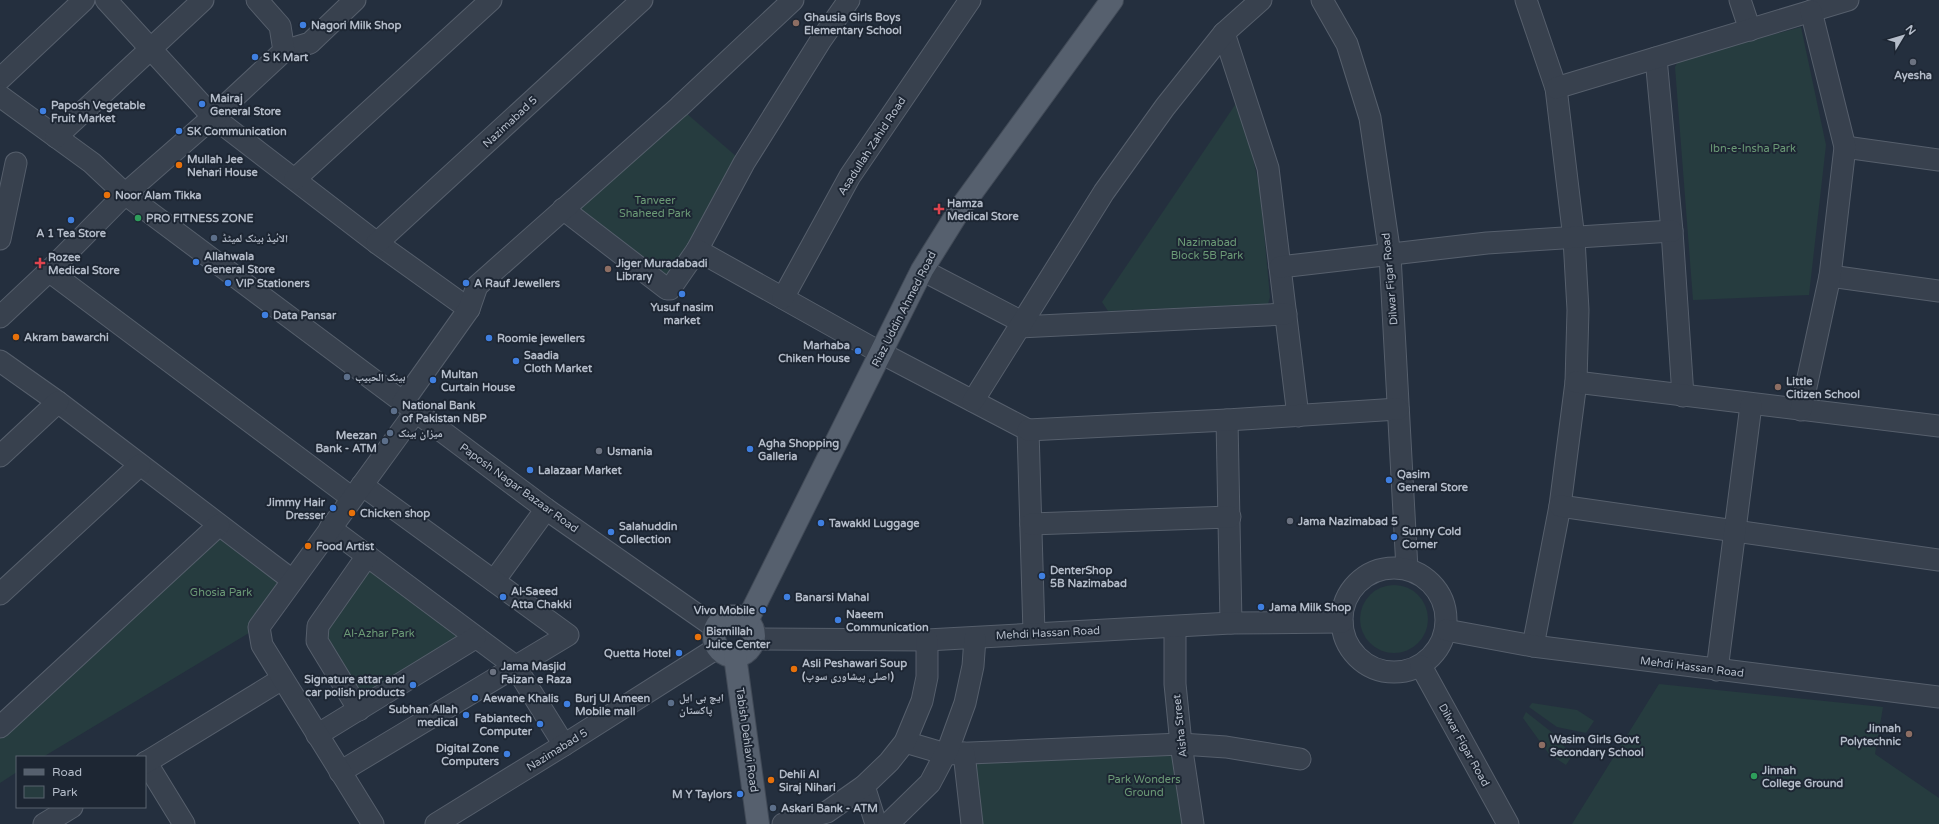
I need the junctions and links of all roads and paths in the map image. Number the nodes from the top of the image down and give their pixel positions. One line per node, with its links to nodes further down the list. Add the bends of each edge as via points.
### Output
1 (84, 0): 23 (street)
2 (106, 0): 20 (street)
3 (203, 0): 20 (street)
4 (257, 0): 21 (street, via 280,26)
5 (355, 0): 21 (street, via 310,43)
6 (491, 0): 31 (street)
7 (642, 0): 37 (street, Nazimabad 5)
8 (793, 0): 33 (street, via 679,107)
9 (849, 0): 38 (street, via 744,163)
10 (970, 0): 45 (street, Asadullah Zahid Road, via 850,176)
11 (1112, 0): 41 (main road, Riaz Uddin Ahmed Road, via 962,206)
12 (1261, 0): 19 (street)
13 (1322, 0): 39 (street, Dilwar Figar Road, via 1347,44 1370,118)
14 (1526, 0): 24 (street)
15 (1740, 0): 18 (street)
16 (1848, 0): 17 (street)
17 (1811, 11): 18 (street); 28 (street)
18 (1750, 30): 22 (street)
19 (1224, 33): 40 (street, via 1268,168); 49 (street, via 1165,107 1104,192)
20 (151, 49): 26 (street); 27 (street)
21 (284, 51): 26 (street)
22 (1656, 58): 24 (street); 34 (street)
23 (0, 79)
24 (1556, 88): 36 (street)
25 (0, 96): 27 (street, Paposh Nagar Bazaar Road)
26 (213, 117): 31 (street); 32 (street)
27 (56, 137): 32 (street, Paposh Nagar Bazaar Road, via 92,163)
28 (1845, 146): 29 (street); 43 (street)
29 (1939, 160)
30 (16, 163): 35 (street)
31 (295, 179): 37 (street)
32 (125, 194): 42 (street); 57 (street, Paposh Nagar Bazaar Road)
33 (563, 209): 38 (street, via 668,289 672,287); 46 (street, via 477,286)
34 (1672, 231): 36 (street); 53 (street)
35 (0, 239)
36 (1574, 239): 39 (street, via 1487,243); 52 (street, via 1578,310)
37 (377, 243): 46 (street)
38 (697, 250): 45 (street)
39 (1390, 255): 40 (street); 58 (street, Dilwar Figar Road)
40 (1280, 267): 47 (street)
41 (922, 270): 49 (street); 50 (main road, Riaz Uddin Ahmed Road)
42 (49, 271): 48 (street); 66 (street)
43 (1830, 276): 44 (street); 59 (street)
44 (1939, 291)
45 (783, 298): 50 (street)
46 (469, 309): 57 (street)
47 (1286, 314): 49 (street); 60 (street)
48 (0, 317)
49 (1020, 324): 54 (street)
50 (881, 353): 54 (street); 83 (main road, Riaz Uddin Ahmed Road)
51 (0, 361): 55 (street)
52 (1576, 382): 53 (street); 67 (street)
53 (1683, 396): 56 (street)
54 (974, 401): 63 (street)
55 (58, 402): 64 (street); 65 (street)
56 (1751, 405): 59 (street); 73 (street)
57 (410, 406): 66 (street); 68 (street, Paposh Nagar Bazaar Road)
58 (1398, 409): 60 (street); 76 (street, Dilwar Figar Road)
59 (1802, 410): 62 (street)
60 (1298, 416): 61 (street)
61 (1227, 420): 63 (street); 69 (street)
62 (1939, 426)
63 (1028, 430): 70 (street)
64 (0, 456)
65 (140, 465): 71 (street); 79 (street)
66 (357, 492): 72 (street); 78 (street)
67 (1560, 506): 73 (street); 90 (street)
68 (546, 509): 78 (street); 89 (street, Paposh Nagar Bazaar Road)
69 (1230, 516): 70 (street); 81 (street)
70 (1031, 524): 85 (street)
71 (219, 525): 77 (street); 97 (street)
72 (330, 528): 74 (street); 77 (street)
73 (1734, 532): 75 (street); 93 (street)
74 (367, 556): 86 (street); 96 (street, via 318,626 317,641)
75 (1939, 560)
76 (1407, 569): 80 (street, via 1377,571 1361,580 1353,587 1345,603); 84 (street, via 1432,584 1442,599 1446,611)
77 (292, 580): 94 (street, via 259,627 262,645)
78 (494, 581): 91 (street, via 568,635)
79 (0, 594)
80 (1342, 622): 81 (street, Mehdi Hassan Road); 92 (street, via 1344,637 1353,653 1367,665 1381,671 1400,673)
81 (1231, 623): 82 (street, Mehdi Hassan Road)
82 (1175, 627): 85 (street, Mehdi Hassan Road); 100 (street, Aisha Street, via 1175,684)
83 (750, 630): 88 (street, Mehdi Hassan Road); 89 (main road, Riaz Uddin Ahmed Road, via 748,651); 89 (main road, via 742,618 730,617 719,623)
84 (1446, 630): 90 (street, Mehdi Hassan Road); 92 (street, via 1440,647)
85 (1034, 634): 87 (street, Mehdi Hassan Road)
86 (475, 638): 91 (street); 96 (street)
87 (975, 638): 88 (street, Mehdi Hassan Road); 102 (street, via 973,666)
88 (927, 640): 99 (street, via 927,677 922,701)
89 (723, 644): 101 (street, Nazimabad 5); 113 (main road, Tabish Dehlavi Road)
90 (1533, 646): 93 (street, Mehdi Hassan Road)
91 (515, 666): 101 (street); 106 (street)
92 (1420, 666): 119 (street, Dilwar Figar Road)
93 (1717, 670): 95 (street, Mehdi Hassan Road)
94 (282, 679): 98 (street); 104 (street)
95 (1939, 697)
96 (359, 710): 98 (street)
97 (0, 727)
98 (317, 735): 106 (street)
99 (905, 742): 102 (street); 107 (street)
100 (1181, 744): 102 (street); 103 (street, via 1226,747); 118 (street, Aisha Street)
101 (564, 745): 112 (street, Nazimabad 5)
102 (955, 753): 116 (street, via 930,783); 117 (street)
103 (1300, 759)
104 (146, 761)
105 (146, 764): 110 (street)
106 (340, 772): 111 (street)
107 (864, 786): 114 (street, via 827,812); 115 (street)
108 (70, 808): 109 (street)
109 (44, 824)
110 (184, 824)
111 (373, 824)
112 (436, 824)
113 (758, 824)
114 (783, 824)
115 (876, 824)
116 (888, 824)
117 (972, 824)
118 (1193, 824)
119 (1508, 824)

